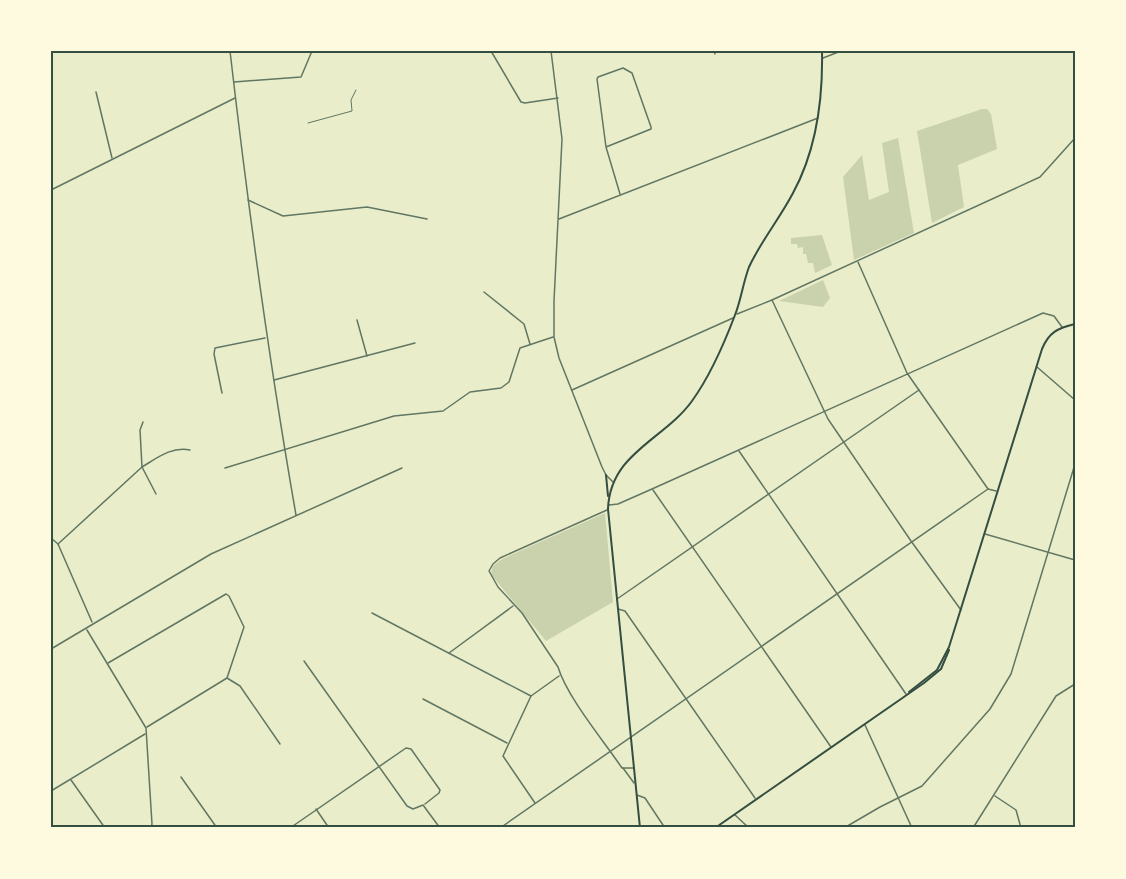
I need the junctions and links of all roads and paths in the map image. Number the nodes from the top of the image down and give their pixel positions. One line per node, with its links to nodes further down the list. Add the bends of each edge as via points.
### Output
1 (230, 51): 8 (street)
2 (312, 51): 8 (street, via 302,76)
3 (491, 51): 12 (street, via 521,102)
4 (551, 51): 12 (street)
5 (822, 51): 7 (main road)
6 (841, 51): 7 (street)
7 (822, 58): 13 (main road)
8 (234, 82): 11 (street)
9 (356, 90): 14 (lane, via 351,111)
10 (96, 92): 17 (street)
11 (236, 98): 17 (street); 20 (street)
12 (558, 98): 22 (street, via 562,139)
13 (818, 118): 19 (street); 26 (main road, via 803,173 753,259)
14 (308, 123)
15 (1075, 138): 23 (street, via 1040,177)
16 (606, 147): 16 (street, via 597,80 623,68 632,73 651,129); 19 (street)
17 (112, 159): 18 (street)
18 (51, 190)
19 (620, 195): 22 (street)
20 (248, 200): 21 (street, via 283,216 367,207); 31 (street)
21 (427, 219)
22 (559, 219): 30 (street)
23 (857, 261): 25 (street); 36 (street)
24 (484, 292): 33 (street, via 524,324)
25 (772, 300): 26 (street); 42 (street)
26 (735, 316): 38 (street); 53 (main road, via 690,404 630,458)
27 (357, 320): 34 (street)
28 (1075, 324): 29 (main road)
29 (1062, 327): 35 (main road, via 1047,338); 36 (street, via 1054,316 1043,313)
30 (554, 337): 33 (street); 38 (street)
31 (266, 338): 37 (street); 40 (street, via 215,348)
32 (415, 343): 34 (street)
33 (531, 345): 45 (street, via 520,348 508,382 501,388 470,392 443,411 394,416)
34 (367, 356): 37 (street)
35 (1036, 367): 41 (street); 56 (main road)
36 (907, 373): 39 (street); 42 (street)
37 (272, 381): 45 (street)
38 (572, 390): 52 (street)
39 (919, 390): 44 (street); 55 (street)
40 (222, 393)
41 (1075, 400)
42 (825, 411): 44 (street); 47 (street)
43 (143, 422): 49 (street)
44 (843, 442): 58 (street); 65 (street)
45 (284, 449): 50 (street); 62 (street)
46 (190, 450): 49 (street, via 170,451)
47 (738, 451): 54 (street); 58 (street)
48 (1075, 464): 68 (street)
49 (142, 467): 57 (street); 66 (street)
50 (225, 468)
51 (402, 468): 62 (street)
52 (606, 475): 53 (street); 59 (main road)
53 (614, 482): 59 (main road)
54 (652, 489): 60 (street); 67 (street)
55 (988, 489): 56 (street); 65 (street)
56 (997, 492): 63 (main road)
57 (156, 494)
58 (768, 495): 67 (street); 70 (street)
59 (609, 498): 60 (main road)
60 (608, 505): 61 (main road)
61 (608, 509): 71 (main road); 72 (street, via 493,564 489,574)
62 (296, 515): 76 (street, via 211,554)
63 (984, 534): 68 (street); 74 (main road)
64 (51, 538): 66 (street)
65 (911, 541): 70 (street); 74 (street)
66 (58, 543): 76 (street)
67 (694, 547): 71 (street); 78 (street)
68 (1048, 553): 69 (street); 107 (street, via 1011,674 995,701 930,780)
69 (1075, 561)
70 (837, 594): 78 (street); 86 (street)
71 (616, 600): 73 (main road)
72 (513, 605): 80 (street); 83 (street, via 522,613)
73 (617, 609): 89 (street, via 625,611); 93 (main road)
74 (962, 610): 86 (main road, via 943,665)
75 (372, 613): 80 (street)
76 (93, 623): 77 (street)
77 (86, 629): 79 (street); 82 (street)
78 (762, 646): 89 (street); 96 (street)
79 (51, 649)
80 (448, 653): 87 (street)
81 (304, 661): 98 (street)
82 (108, 663): 84 (street, via 223,594 228,595 244,627); 91 (street)
83 (560, 675): 87 (street); 97 (street)
84 (227, 678): 91 (street); 95 (street, via 240,686)
85 (1075, 684): 106 (street, via 1056,696)
86 (908, 693): 90 (main road)
87 (531, 696): 94 (street)
88 (423, 699): 94 (street)
89 (686, 699): 93 (street); 108 (street)
90 (864, 724): 96 (main road); 107 (street)
91 (146, 728): 92 (street)
92 (146, 734): 102 (street); 114 (street)
93 (629, 738): 97 (street); 100 (main road)
94 (508, 743): 109 (street, via 503,758)
95 (280, 744)
96 (831, 747): 108 (main road)
97 (610, 751): 99 (street); 109 (street)
98 (380, 765): 110 (street, via 407,806 413,809); 110 (street, via 406,748 411,749 440,789); 111 (street)
99 (622, 768): 100 (street); 103 (street)
100 (633, 768): 103 (main road)
101 (181, 777): 115 (street)
102 (70, 779): 104 (street); 113 (street)
103 (635, 784): 105 (main road)
104 (51, 791)
105 (636, 795): 120 (main road); 121 (street, via 645,798)
106 (994, 795): 126 (street); 127 (street, via 1016,810)
107 (899, 798): 124 (street); 125 (street)
108 (756, 799): 112 (main road)
109 (536, 803): 119 (street)
110 (423, 805): 118 (street)
111 (316, 809): 116 (street); 117 (street)
112 (735, 815): 122 (main road); 123 (street)
113 (105, 828)
114 (151, 828)
115 (217, 828)
116 (290, 828)
117 (329, 828)
118 (440, 828)
119 (500, 828)
120 (640, 828)
121 (664, 828)
122 (716, 828)
123 (749, 828)
124 (844, 828)
125 (912, 828)
126 (973, 828)
127 (1021, 828)

